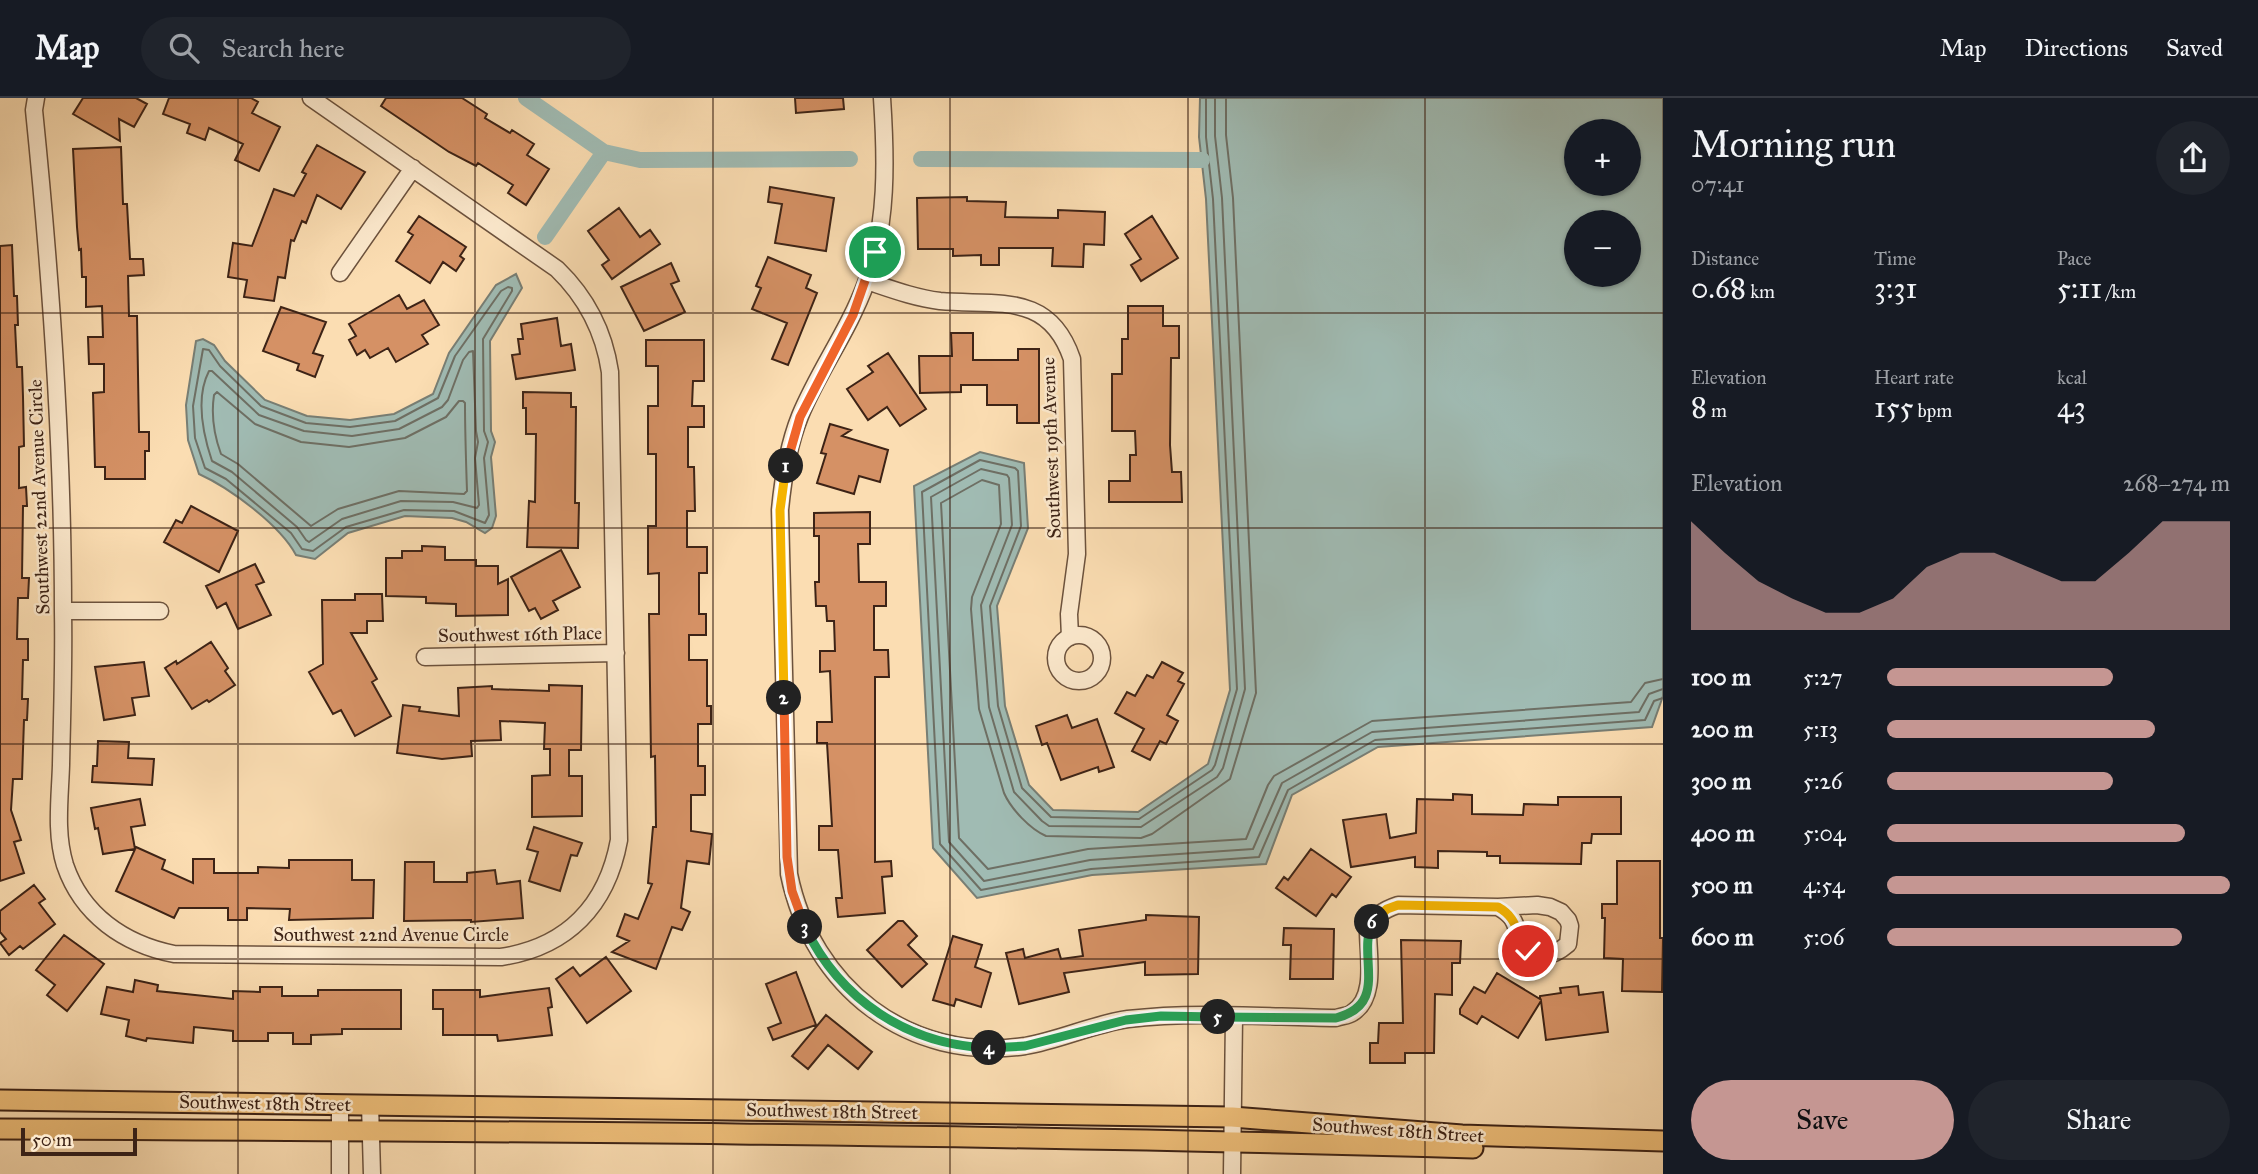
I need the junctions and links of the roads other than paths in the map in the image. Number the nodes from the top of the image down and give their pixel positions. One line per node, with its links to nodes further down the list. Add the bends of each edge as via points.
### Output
1 (36, 98): 7 (street, Southwest 22nd Avenue Circle, via 56,360)
2 (311, 98): 4 (street, Southwest 22nd Avenue Circle)
3 (883, 98): 6 (street, via 883,203)
4 (413, 168): 5 (street); 10 (street, Southwest 22nd Avenue Circle, via 557,269 598,324 610,372)
5 (340, 273)
6 (867, 281): 9 (street, Southwest 19th Avenue, via 937,301 1018,304 1047,318 1063,337 1072,359 1077,554); 13 (street, via 800,417 783,478 780,510 787,857 797,907 810,938 828,967 878,1014 924,1036 957,1045 991,1048 1041,1042 1092,1027 1161,1016)
7 (64, 611): 8 (street); 10 (street, Southwest 22nd Avenue Circle, via 59,831 65,863 88,906 112,929 143,946 174,954 501,957 533,950 562,935 597,901 616,856 620,824)
8 (160, 611)
9 (1070, 637)
10 (616, 653): 11 (street, Southwest 16th Place)
11 (425, 657)
12 (1498, 907): 12 (street, via 1513,919 1528,951 1549,956 1568,944 1570,926 1561,912 1537,905); 13 (street, via 1398,905 1377,915 1368,932 1368,988 1363,1003 1351,1014 1336,1018)
13 (1234, 1017): 17 (street)
14 (0, 1100): 15 (main road, Southwest 18th Street)
15 (340, 1104): 16 (main road, Southwest 18th Street); 19 (street)
16 (370, 1104): 17 (main road, Southwest 18th Street); 20 (street)
17 (1232, 1117): 21 (main road, Southwest 18th Street, via 1462,1135); 22 (street)
18 (0, 1129): 19 (main road, Southwest 18th Street)
19 (340, 1130): 20 (main road, Southwest 18th Street); 24 (street)
20 (371, 1131): 22 (main road, Southwest 18th Street); 25 (street)
21 (1663, 1141)
22 (1232, 1142): 23 (main road, Southwest 18th Street); 26 (street)
23 (1663, 1154)
24 (340, 1174)
25 (372, 1174)
26 (1232, 1174)

